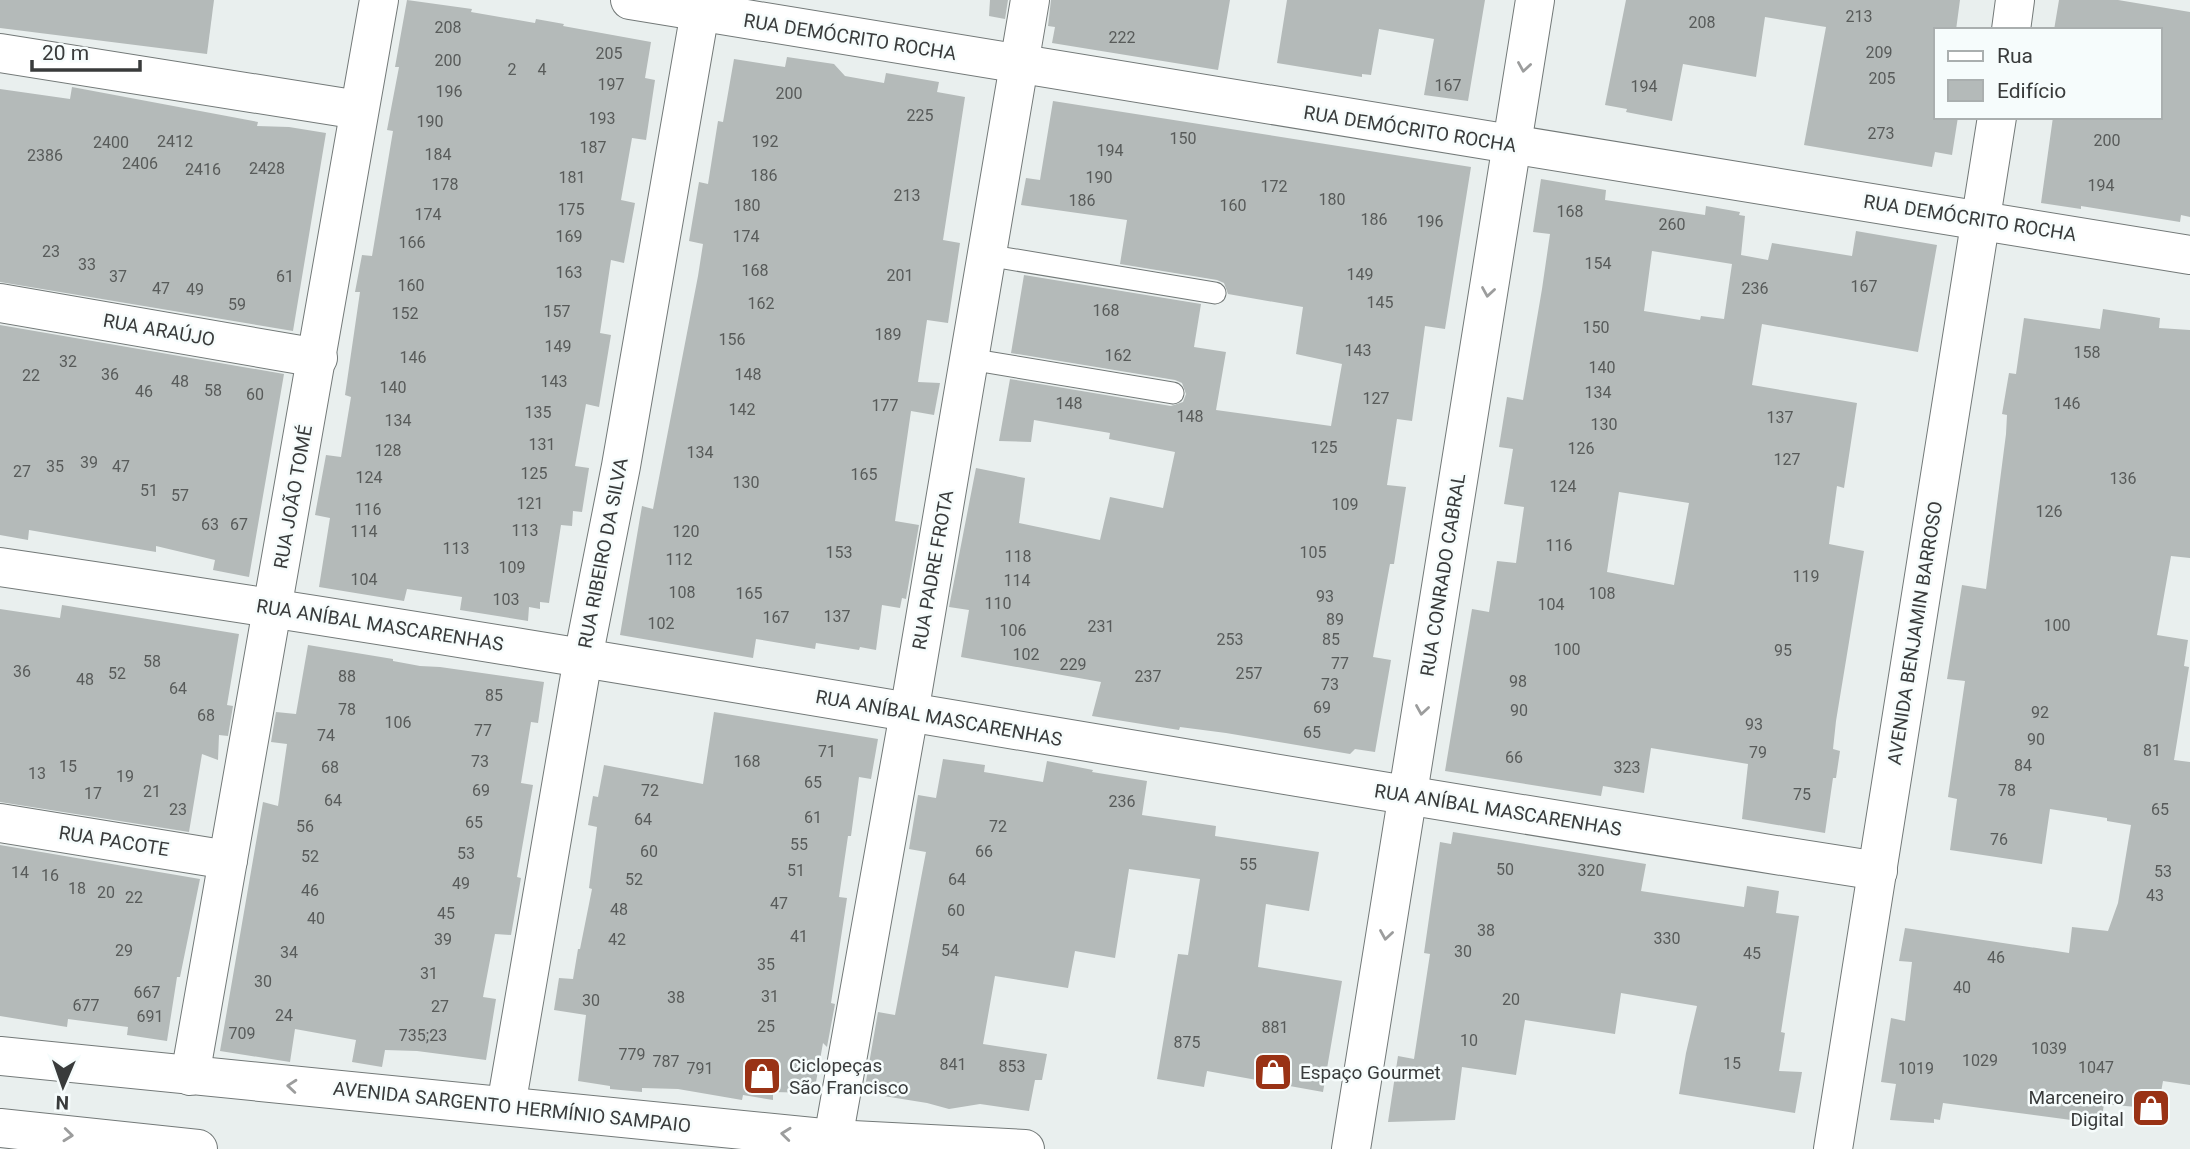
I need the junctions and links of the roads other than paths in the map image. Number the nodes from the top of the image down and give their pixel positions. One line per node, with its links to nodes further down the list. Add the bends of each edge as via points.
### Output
1 (379, 0): 10 (street, RUA JOÃO TOMÉ)
2 (630, 0): 6 (street, RUA DEMÓCRITO ROCHA)
3 (1030, 0): 9 (street, RUA PADRE FROTA)
4 (1535, 0): 12 (street, RUA CONRADO CABRAL, one-way to 12)
5 (2015, 0): 7 (street)
6 (701, 6): 9 (street, RUA DEMÓCRITO ROCHA); 23 (street, RUA RIBEIRO DA SILVA)
7 (2011, 28)
8 (0, 53): 10 (street)
9 (1020, 65): 12 (street, RUA DEMÓCRITO ROCHA); 14 (street, RUA PADRE FROTA)
10 (359, 110): 18 (street, RUA JOÃO TOMÉ)
11 (1997, 119): 13 (street, AVENIDA BENJAMIN BARROSO)
12 (1511, 146): 13 (street, RUA DEMÓCRITO ROCHA); 25 (street, RUA CONRADO CABRAL, one-way to 25)
13 (1981, 219): 15 (street, RUA DEMÓCRITO ROCHA); 28 (street, AVENIDA BENJAMIN BARROSO)
14 (986, 255): 16 (lane); 19 (street, RUA PADRE FROTA)
15 (2190, 255)
16 (1215, 293)
17 (0, 303): 18 (street, RUA ARAÚJO)
18 (317, 358): 22 (street, RUA JOÃO TOMÉ)
19 (969, 359): 20 (lane); 24 (street, RUA PADRE FROTA)
20 (1173, 393)
21 (0, 567): 22 (street, RUA ANÍBAL MASCARENHAS)
22 (274, 608): 23 (street, RUA ANÍBAL MASCARENHAS); 27 (street, RUA JOÃO TOMÉ)
23 (583, 658): 24 (street, RUA ANÍBAL MASCARENHAS); 31 (street, RUA RIBEIRO DA SILVA)
24 (909, 713): 25 (street, RUA ANÍBAL MASCARENHAS); 33 (street, RUA PADRE FROTA)
25 (1408, 796): 28 (street, RUA ANÍBAL MASCARENHAS); 36 (street, RUA CONRADO CABRAL, one-way to 36)
26 (0, 823): 27 (street, RUA PACOTE)
27 (228, 860): 30 (street, RUA JOÃO TOMÉ)
28 (1878, 871): 37 (street, AVENIDA BENJAMIN BARROSO)
29 (0, 1056): 30 (street, AVENIDA SARGENTO HERMÍNIO SAMPAIO)
30 (190, 1076): 31 (street, AVENIDA SARGENTO HERMÍNIO SAMPAIO, one-way to 30)
31 (506, 1106): 33 (street, AVENIDA SARGENTO HERMÍNIO SAMPAIO, one-way to 31)
32 (0, 1128): 34 (street, one-way to 34)
33 (833, 1139): 35 (street, AVENIDA SARGENTO HERMÍNIO SAMPAIO)
34 (198, 1149)
35 (1026, 1149)
36 (1351, 1149)
37 (1833, 1149)

